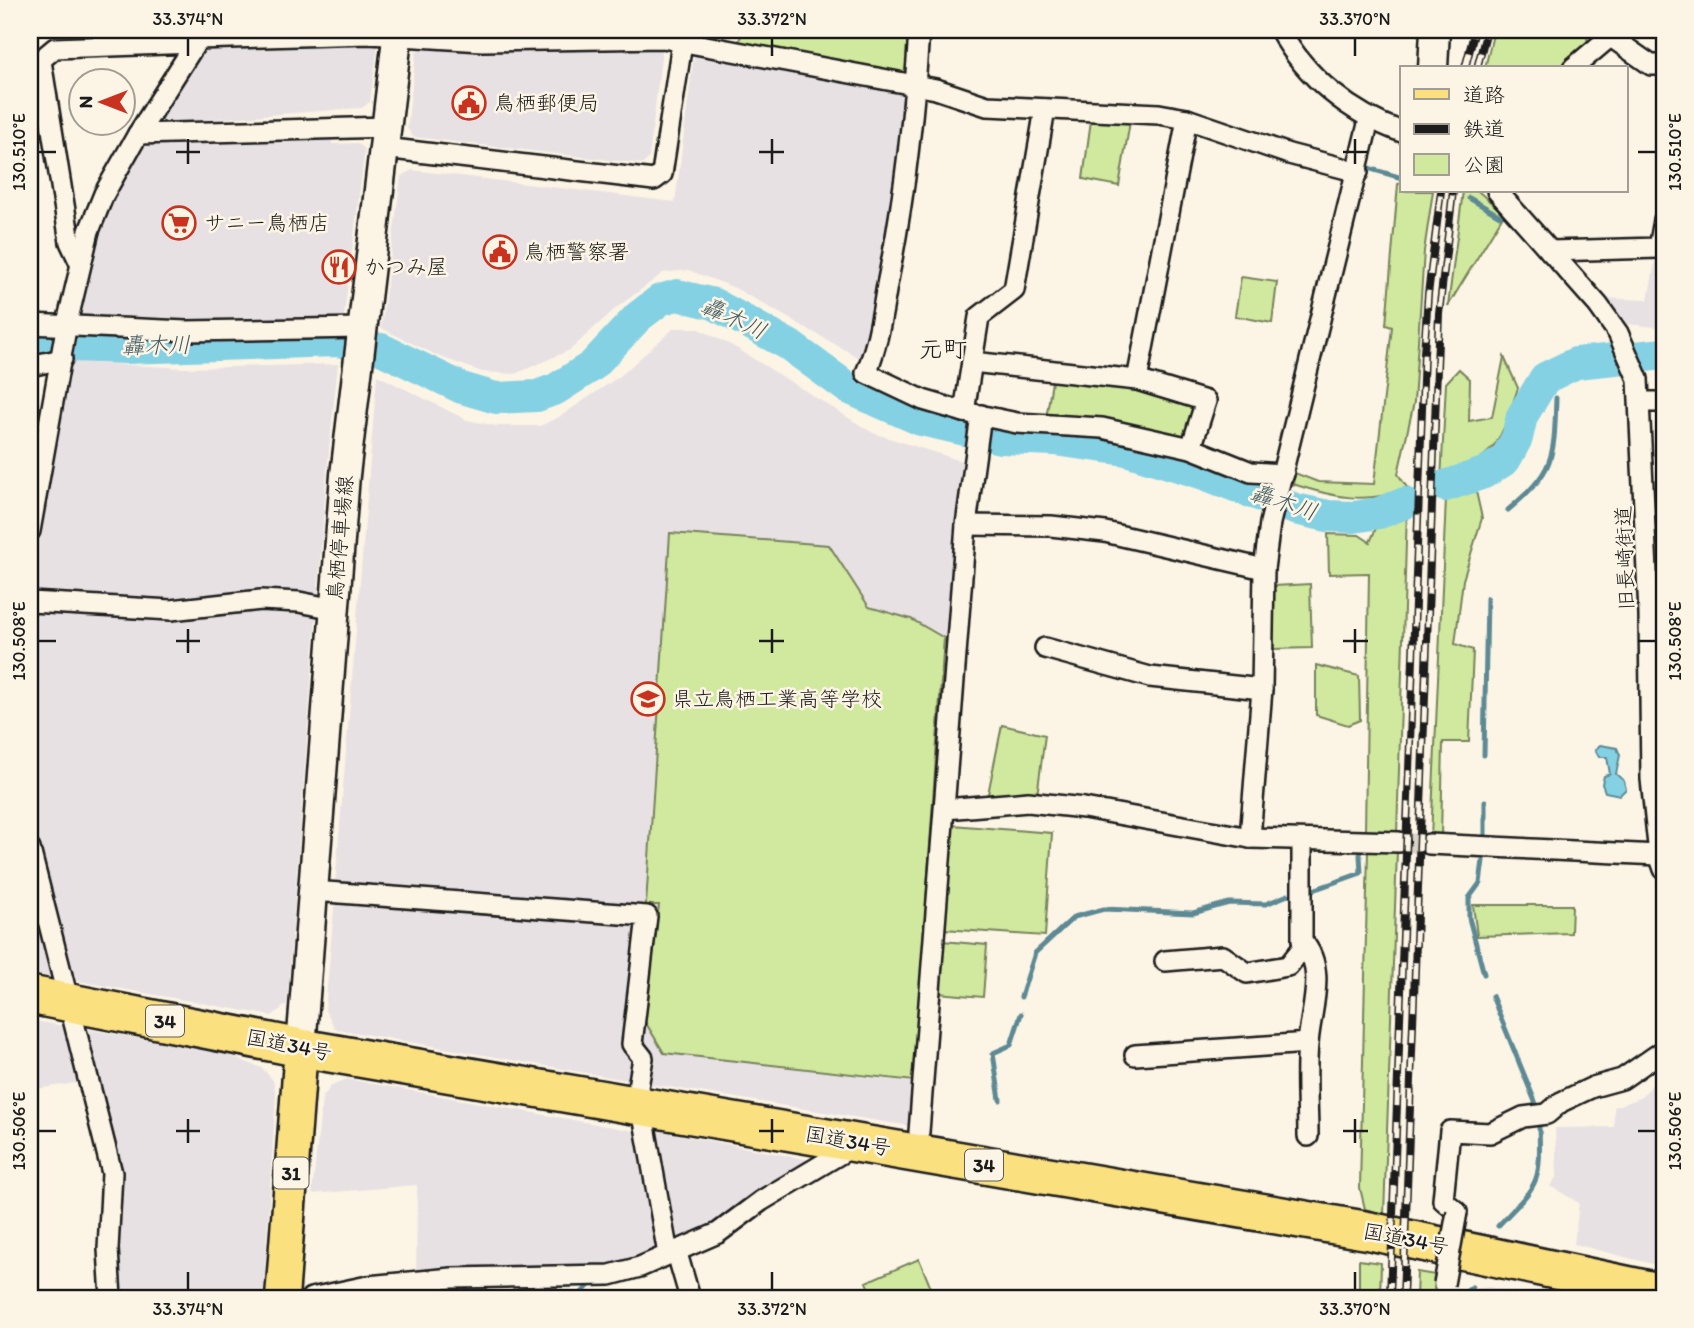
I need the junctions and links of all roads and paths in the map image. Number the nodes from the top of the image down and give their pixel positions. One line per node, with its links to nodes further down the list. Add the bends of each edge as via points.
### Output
1 (77, 30): 9 (street)
2 (919, 30): 13 (street)
3 (1280, 30): 16 (street, via 1314,75)
4 (1435, 30): 11 (main road)
5 (398, 33): 7 (street); 8 (street, via 482,41); 19 (main road, 鳥栖停車場線)
6 (1615, 34): 10 (street, via 1651,65); 12 (street)
7 (199, 37): 9 (street); 18 (street)
8 (677, 38): 13 (street); 19 (street, via 662,174 654,180)
9 (42, 59): 24 (street, via 70,242)
10 (1664, 65)
11 (1433, 66)
12 (1575, 66)
13 (916, 88): 14 (street, via 936,89 987,106); 34 (street, via 892,259 866,373 923,400)
14 (1045, 109): 15 (street); 29 (street, via 1014,290 979,317)
15 (1187, 119): 20 (street, via 1289,155); 31 (street)
16 (1369, 120): 17 (street); 20 (street)
17 (1400, 131)
18 (138, 134): 19 (street); 24 (street, via 104,194)
19 (385, 137): 27 (main road, 鳥栖停車場線)
20 (1358, 172): 36 (street)
21 (1498, 192): 23 (street)
22 (1664, 220): 23 (street, via 1659,248)
23 (1550, 251): 32 (street, 旧長崎街道, via 1598,305 1623,342 1638,379)
24 (80, 263): 25 (street)
25 (67, 323): 26 (street); 27 (street, via 186,331); 28 (street)
26 (30, 324)
27 (362, 328): 41 (main road, 鳥栖停車場線)
28 (62, 356): 30 (street); 38 (street)
29 (972, 362): 31 (street); 34 (street)
30 (30, 366)
31 (1137, 380): 35 (street, via 1206,401)
32 (1641, 402): 33 (street); 44 (street, 旧長崎街道)
33 (1664, 402)
34 (973, 414): 35 (street, via 1017,423 1102,428); 37 (street, via 975,460)
35 (1191, 448): 36 (street, via 1251,472)
36 (1283, 474): 39 (street)
37 (966, 525): 39 (street, via 1105,531); 45 (street)
38 (30, 531)
39 (1264, 569): 43 (street)
40 (30, 602): 41 (street, via 171,610 261,600)
41 (335, 609): 52 (main road, 鳥栖停車場線)
42 (1045, 648): 43 (street, via 1150,677)
43 (1262, 689): 46 (street)
44 (1658, 766): 51 (street, 旧長崎街道)
45 (945, 809): 46 (street, via 1028,802); 62 (street)
46 (1250, 838): 47 (street)
47 (1302, 840): 48 (street); 53 (street)
48 (1399, 842)
49 (1429, 844): 51 (street)
50 (30, 849): 56 (street)
51 (1662, 862)
52 (313, 891): 58 (main road, 鳥栖停車場線); 61 (street, via 647,916 632,1044 643,1058 638,1087)
53 (1305, 945): 54 (street, via 1288,966 1247,972 1223,956); 57 (street, via 1312,953 1316,999)
54 (1165, 961)
55 (30, 995): 56 (highway, 国道34号 / 34)
56 (70, 1002): 58 (highway, 国道34号 / 34); 68 (street, via 112,1173)
57 (1308, 1043): 60 (street); 63 (street)
58 (301, 1048): 61 (highway, 国道34号 / 34); 69 (main road, 31)
59 (1664, 1050): 66 (street, bridge, via 1622,1079 1593,1087 1547,1114 1498,1126 1490,1133 1450,1131 1443,1200 1457,1212)
60 (1135, 1055)
61 (643, 1105): 64 (highway, 国道34号 / 34); 65 (street, via 649,1157)
62 (919, 1132)
63 (1308, 1136)
64 (859, 1142): 65 (street, via 761,1201 734,1224); 67 (highway, 国道34号 / 34, via 1370,1231)
65 (672, 1252): 70 (street, via 610,1275 452,1278 368,1286); 71 (street)
66 (1444, 1284)
67 (1664, 1293)
68 (111, 1298)
69 (282, 1298)
70 (311, 1298)
71 (690, 1298)

